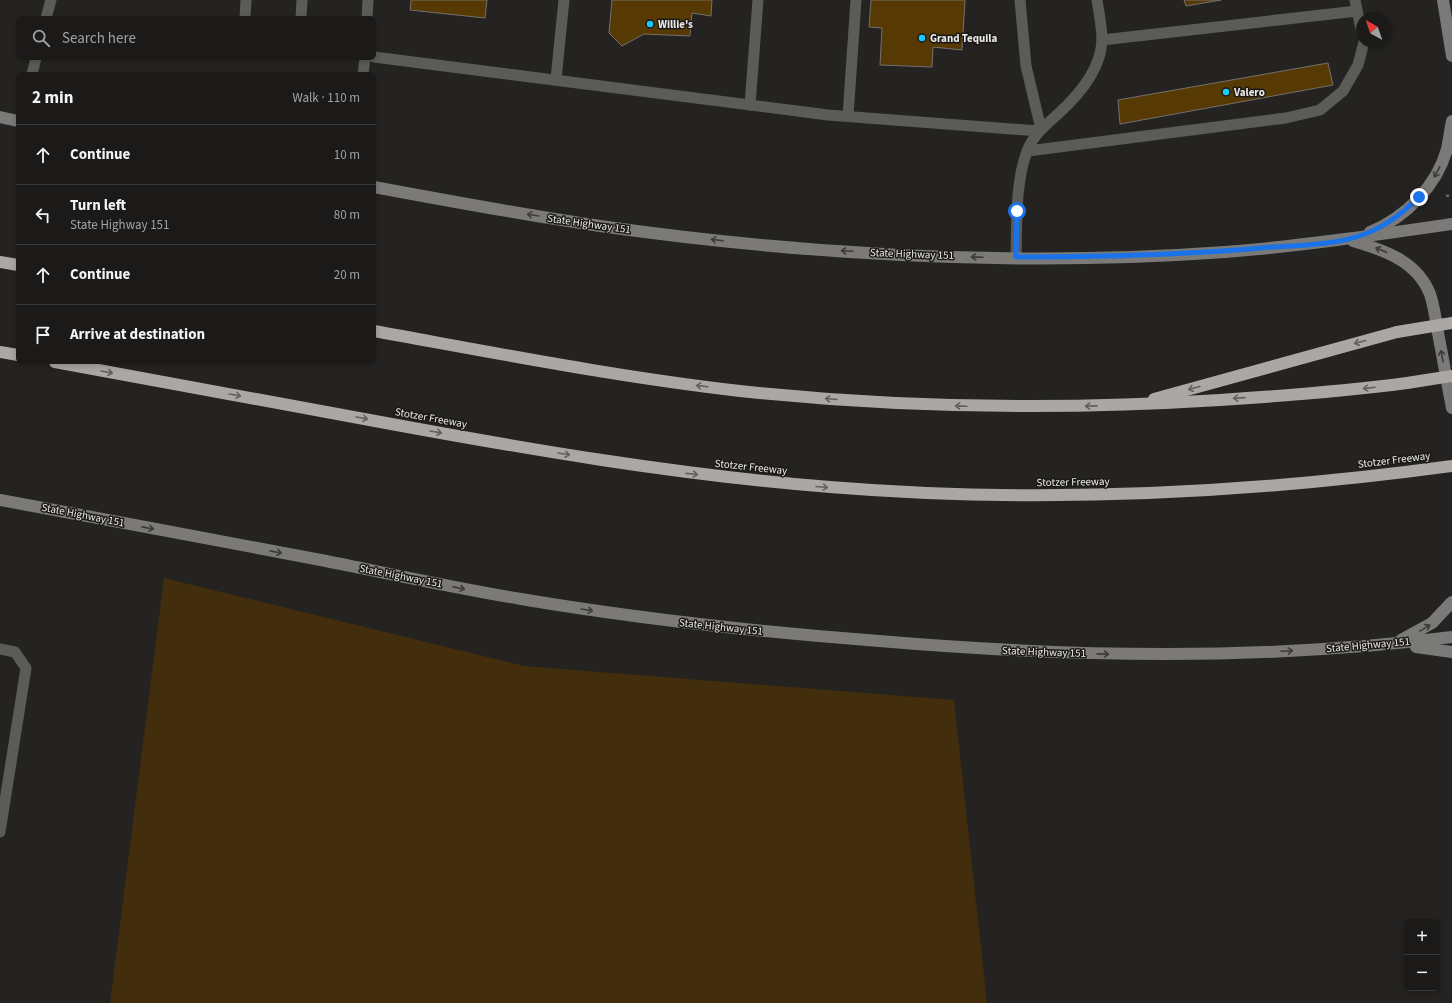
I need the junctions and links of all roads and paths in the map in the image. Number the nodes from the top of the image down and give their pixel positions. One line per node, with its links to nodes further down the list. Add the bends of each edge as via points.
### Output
1 (51, 0): 12 (lane)
2 (246, 0): 13 (lane)
3 (302, 0): 14 (lane)
4 (368, 0): 15 (lane)
5 (564, 0): 24 (lane)
6 (758, 0): 25 (lane)
7 (856, 0): 26 (lane)
8 (1020, 0): 30 (lane, via 1026,66)
9 (1097, 0): 16 (lane)
10 (1443, 0): 18 (main road)
11 (1356, 5): 16 (lane)
12 (47, 16)
13 (245, 16)
14 (301, 16)
15 (367, 16)
16 (1102, 40): 30 (lane, via 1097,63 1088,81 1076,97)
17 (1362, 48): 31 (lane, via 1358,64 1343,91 1320,110 1286,118)
18 (1452, 56)
19 (376, 57): 24 (lane)
20 (36, 60): 22 (lane)
21 (365, 60): 23 (lane)
22 (32, 72)
23 (363, 72)
24 (556, 79): 25 (lane)
25 (750, 104): 26 (lane)
26 (848, 116): 30 (lane)
27 (0, 117): 28 (main road)
28 (16, 121)
29 (1452, 121): 34 (main road, one-way to 34, via 1443,160 1429,186 1391,221 1378,229)
30 (1040, 130): 31 (lane)
31 (1028, 150): 35 (lane, via 1017,211)
32 (376, 187): 35 (main road, State Highway 151, one-way to 32, via 891,253 746,243 593,225)
33 (1452, 224): 34 (main road, State Highway 151)
34 (1348, 240): 35 (main road, State Highway 151, via 1224,252); 45 (main road, one-way to 34, via 1432,302 1425,285 1401,260 1373,247)
35 (1016, 257)
36 (0, 262): 37 (highway)
37 (16, 265)
38 (1452, 323): 44 (highway, one-way to 44, bridge, via 1397,332)
39 (376, 330): 44 (highway, one-way to 39, via 963,406 788,395 642,378)
40 (0, 352): 41 (highway)
41 (16, 355)
42 (66, 364): 46 (highway, Stotzer Freeway, one-way to 46, via 564,454 686,473 833,488 966,494 1128,494 1293,484)
43 (1452, 376): 44 (highway, one-way to 44, bridge, via 1327,393)
44 (1130, 405)
45 (1452, 408)
46 (1452, 466)
47 (0, 500): 50 (main road, State Highway 151, one-way to 50, via 520,599 665,621 762,632 1005,651 1104,654 1248,654)
48 (1452, 602): 50 (main road, one-way to 48, via 1432,623)
49 (1452, 637): 50 (main road, State Highway 151)
50 (1390, 645): 52 (main road)
51 (0, 649): 53 (lane, via 15,652 26,668)
52 (1452, 652)
53 (0, 832)

